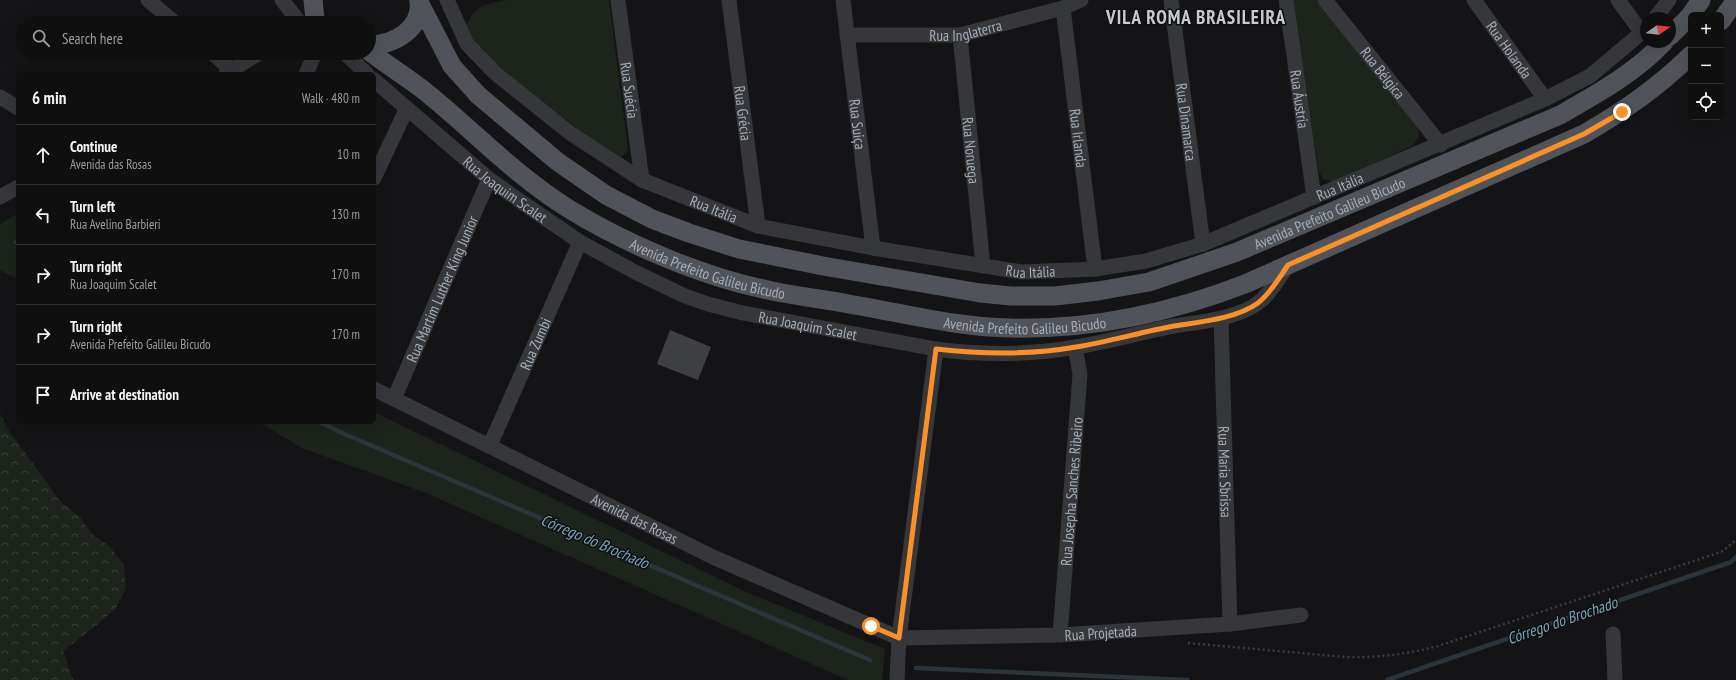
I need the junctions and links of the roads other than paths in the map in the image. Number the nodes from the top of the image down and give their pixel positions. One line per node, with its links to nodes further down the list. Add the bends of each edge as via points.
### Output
1 (148, 0): 20 (street)
2 (282, 0): 19 (street)
3 (447, 0): 46 (street, Rua Itália, via 467,44 495,73 570,133)
4 (618, 0): 46 (street, Rua Suécia)
5 (729, 0): 50 (street, Rua Grécia)
6 (842, 0): 25 (street, Rua Suiça)
7 (1081, 0): 17 (street, Rua Inglaterra)
8 (1171, 0): 52 (street, Rua Dinamarca)
9 (1286, 0): 49 (street, Rua Áustria)
10 (1325, 0): 43 (street, Rua Bélgica)
11 (1474, 0): 40 (street, Rua Holanda)
12 (1618, 0): 22 (street)
13 (1669, 0): 18 (street)
14 (1701, 0): 23 (main road)
15 (1736, 0): 21 (main road)
16 (419, 1): 27 (main road, via 418,17 409,31 394,40); 28 (main road, Avenida Prefeito Galileu Bicudo, via 452,66 478,95 558,162 606,195 652,219 689,233 762,254 1011,296 1055,296 1149,282 1237,252 1560,115 1626,74)
17 (1063, 8): 26 (street, Rua Inglaterra); 56 (street, Rua Irlanda)
18 (1660, 12)
19 (311, 13)
20 (167, 16)
21 (1724, 17)
22 (1640, 26)
23 (1676, 30)
24 (1640, 34): 40 (street, Rua Itália, via 1590,76)
25 (846, 35): 26 (street, Rua Inglaterra); 53 (street, Rua Suiça)
26 (960, 35): 55 (street, Rua Noruega)
27 (376, 44)
28 (1657, 48)
29 (376, 56): 54 (main road, Avenida Prefeito Galileu Bicudo, via 427,93 517,172 569,209 630,242 707,273 766,290 960,323 1010,328 1051,327 1127,318 1174,308 1211,297)
30 (1688, 58): 54 (main road, Avenida Prefeito Galileu Bicudo, via 1660,84 1622,112 1584,134)
31 (218, 60): 35 (street)
32 (248, 60): 35 (street)
33 (312, 60): 36 (street)
34 (352, 60): 37 (street)
35 (229, 72)
36 (307, 72)
37 (365, 72)
38 (376, 82): 42 (street, Rua Joaquim Scalet)
39 (0, 97): 41 (street)
40 (1545, 99): 43 (street, Rua Itália)
41 (16, 107)
42 (407, 108): 44 (street); 45 (street, Rua Joaquim Scalet)
43 (1441, 145): 49 (street, Rua Itália)
44 (376, 174)
45 (489, 179): 51 (street, Rua Joaquim Scalet); 61 (street, Rua Martim Luther King Junior)
46 (642, 180): 50 (street, Rua Itália)
47 (16, 189): 48 (street)
48 (1, 196)
49 (1314, 197): 52 (street, Rua Itália)
50 (758, 226): 53 (street, Rua Itália)
51 (580, 242): 59 (street, Rua Joaquim Scalet, via 637,273 708,304 743,313); 62 (street, Rua Zumbi)
52 (1203, 244): 56 (street, Rua Itália, via 1146,261)
53 (873, 248): 55 (street, Rua Itália)
54 (1288, 265): 57 (street, Rua Joaquim Scalet, via 1266,297)
55 (983, 266): 56 (street, Rua Itália, via 1022,272)
56 (1095, 269)
57 (1221, 319): 58 (street, Rua Joaquim Scalet, via 1173,326); 64 (street, Rua Maria Sbrissa)
58 (1075, 347): 59 (street, Rua Joaquim Scalet, via 1036,352); 66 (street, Rua Josepha Sanches Ribeiro, via 1080,374)
59 (936, 349): 67 (street)
60 (376, 389): 61 (street, Avenida das Rosas)
61 (394, 399): 62 (street, Avenida das Rosas)
62 (490, 445): 67 (street, Avenida das Rosas, via 713,557)
63 (1301, 615): 64 (street, Rua Projetada)
64 (1230, 624): 66 (street, Rua Projetada)
65 (1613, 634): 69 (street)
66 (1060, 635): 67 (street, Rua Projetada)
67 (899, 638): 68 (street)
68 (897, 680)
69 (1614, 680)

